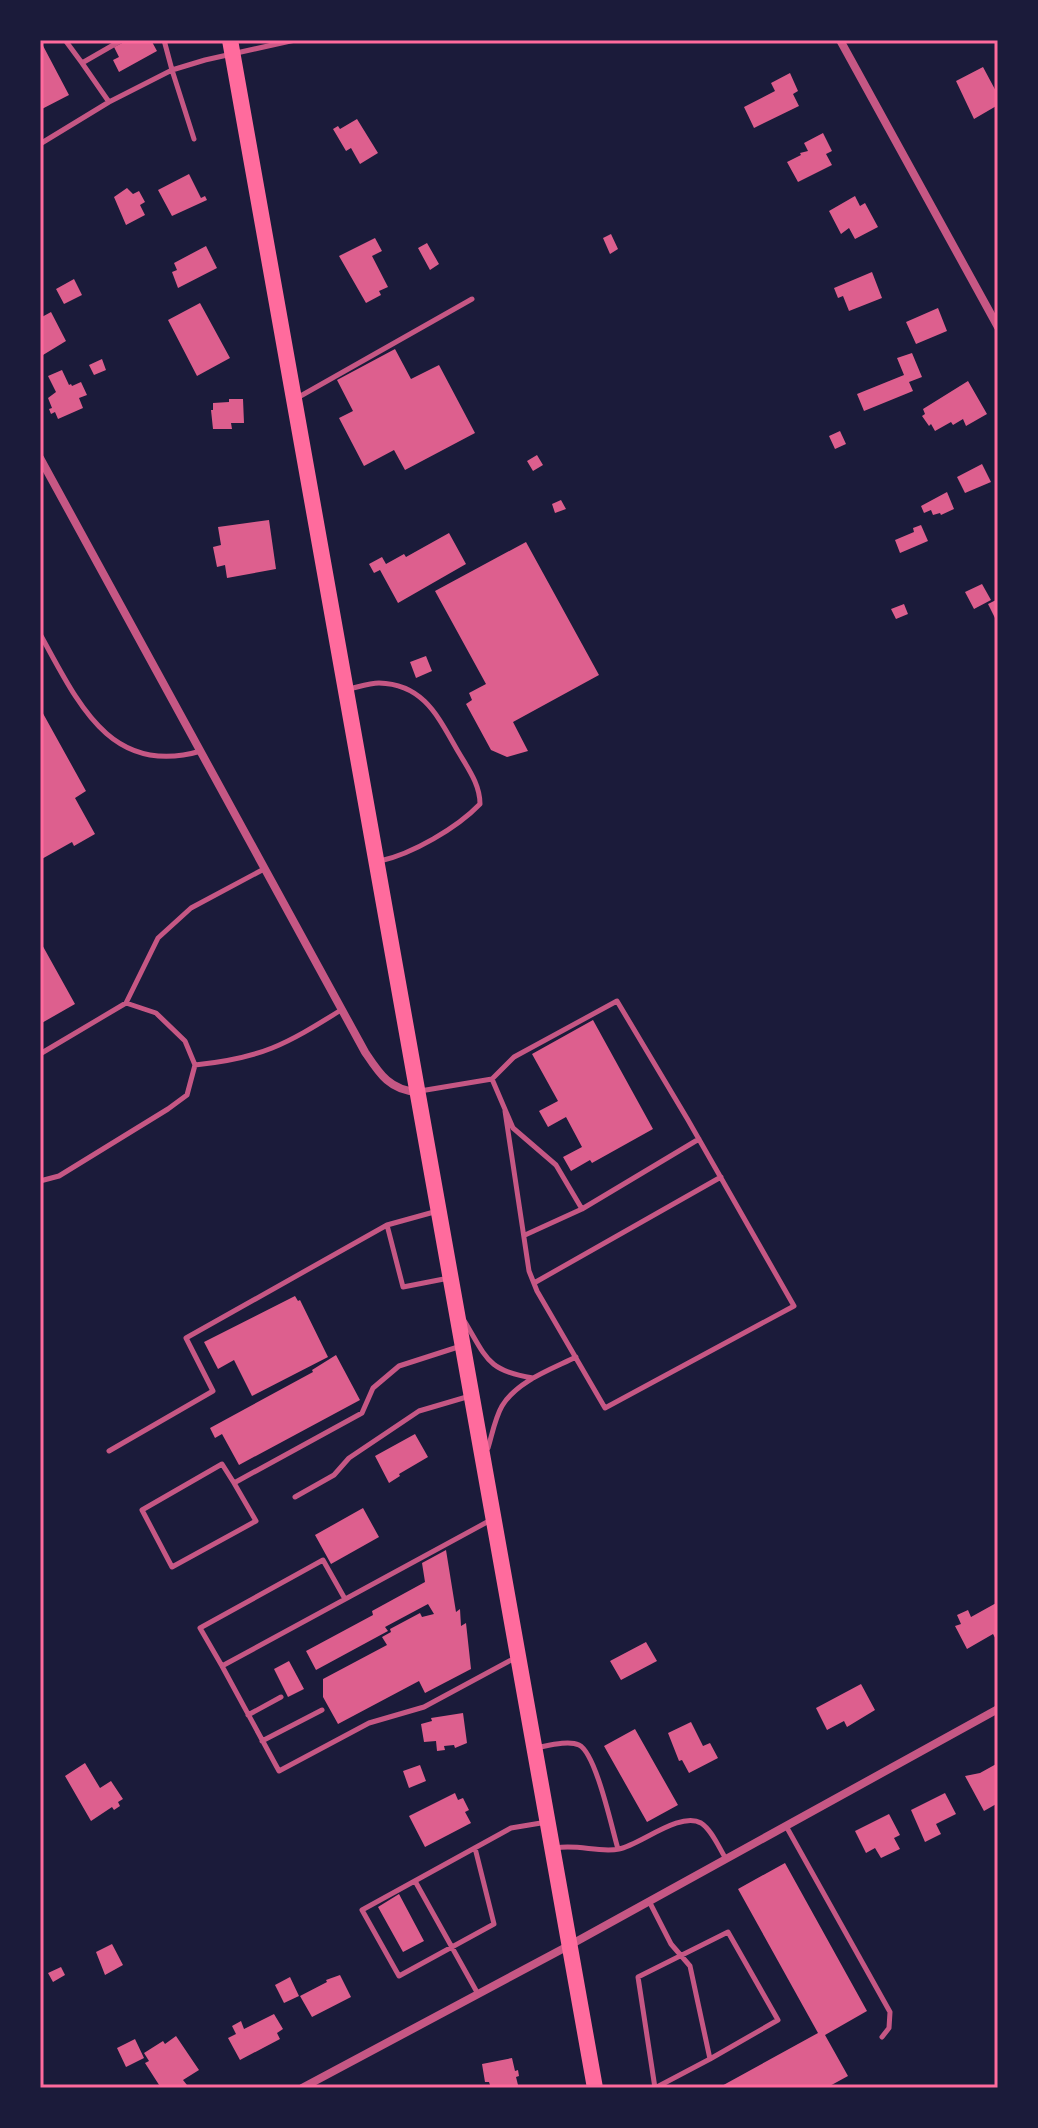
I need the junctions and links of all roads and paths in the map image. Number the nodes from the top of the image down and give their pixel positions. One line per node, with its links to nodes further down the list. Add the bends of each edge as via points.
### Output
1 (65, 40): 7 (lane)
2 (122, 40): 7 (lane)
3 (164, 40): 8 (lane)
4 (295, 40): 6 (lane)
5 (840, 40): 13 (street)
6 (231, 47): 8 (lane); 14 (main road)
7 (82, 63): 9 (lane)
8 (172, 70): 9 (lane); 10 (lane)
9 (109, 102): 11 (lane)
10 (194, 139)
11 (40, 144)
12 (472, 299): 14 (lane)
13 (998, 327)
14 (293, 401): 17 (main road)
15 (40, 458): 18 (street)
16 (40, 634): 18 (lane, via 82,709 111,739 150,757)
17 (344, 690): 19 (main road); 19 (lane, via 379,683 410,690 431,705 480,794 480,804 465,820 395,858)
18 (201, 751): 20 (street)
19 (376, 862): 26 (main road)
20 (264, 869): 21 (lane, via 191,908 158,938); 22 (street)
21 (126, 1003): 23 (lane); 24 (lane, via 156,1013 185,1041)
22 (342, 1010): 24 (lane, via 273,1050); 26 (street, via 386,1081)
23 (40, 1054)
24 (195, 1065): 30 (lane, via 187,1095 59,1176)
25 (492, 1079): 26 (lane); 27 (lane); 28 (lane, via 514,1057 617,1001)
26 (417, 1092): 32 (main road)
27 (505, 1111): 31 (lane, via 513,1128 556,1165); 34 (lane)
28 (699, 1139): 29 (lane); 31 (lane)
29 (721, 1177): 36 (lane); 39 (lane, via 794,1306 605,1408)
30 (40, 1181)
31 (582, 1209): 34 (lane)
32 (439, 1211): 33 (lane); 35 (main road)
33 (387, 1225): 35 (lane, via 403,1287); 42 (lane, via 186,1338 213,1391)
34 (525, 1235): 36 (lane)
35 (451, 1278): 37 (main road)
36 (534, 1283): 39 (lane)
37 (456, 1307): 38 (main road); 40 (lane, via 488,1361 508,1374)
38 (463, 1345): 41 (main road); 44 (lane, via 399,1366 373,1388 362,1413)
39 (576, 1357): 40 (lane)
40 (534, 1378): 43 (lane, via 502,1406)
41 (471, 1395): 43 (main road); 45 (lane, via 419,1411 349,1458 334,1475)
42 (109, 1451)
43 (484, 1461): 46 (main road)
44 (234, 1483): 44 (lane, via 256,1521 172,1567 142,1510 222,1464)
45 (295, 1497)
46 (494, 1518): 47 (lane); 48 (main road)
47 (345, 1599): 49 (lane); 49 (lane, via 323,1560 200,1628)
48 (518, 1656): 54 (lane, via 424,1707 369,1723 279,1771); 55 (main road)
49 (222, 1666): 53 (lane)
50 (281, 1697): 53 (lane)
51 (998, 1709): 57 (street)
52 (322, 1710): 54 (lane)
53 (248, 1715): 54 (lane)
54 (262, 1741)
55 (534, 1748): 56 (main road); 60 (lane, via 583,1746)
56 (548, 1822): 58 (lane, via 511,1828); 59 (main road)
57 (786, 1825): 61 (street); 68 (lane, via 890,2012)
58 (475, 1848): 62 (lane); 65 (lane, via 494,1924)
59 (552, 1848): 60 (lane); 64 (main road)
60 (618, 1849): 61 (lane, via 694,1821 711,1833)
61 (726, 1859): 63 (street)
62 (415, 1881): 65 (lane); 65 (lane, via 362,1910 399,1976)
63 (649, 1901): 64 (street); 66 (lane)
64 (570, 1945): 67 (street); 71 (main road)
65 (452, 1947): 67 (lane)
66 (681, 1956): 69 (lane, via 690,1966); 69 (lane, via 728,1932 778,2020); 72 (lane, via 638,1977)
67 (478, 1994): 70 (street)
68 (882, 2037)
69 (710, 2059): 72 (lane)
70 (302, 2088)
71 (595, 2088)
72 (655, 2088)

